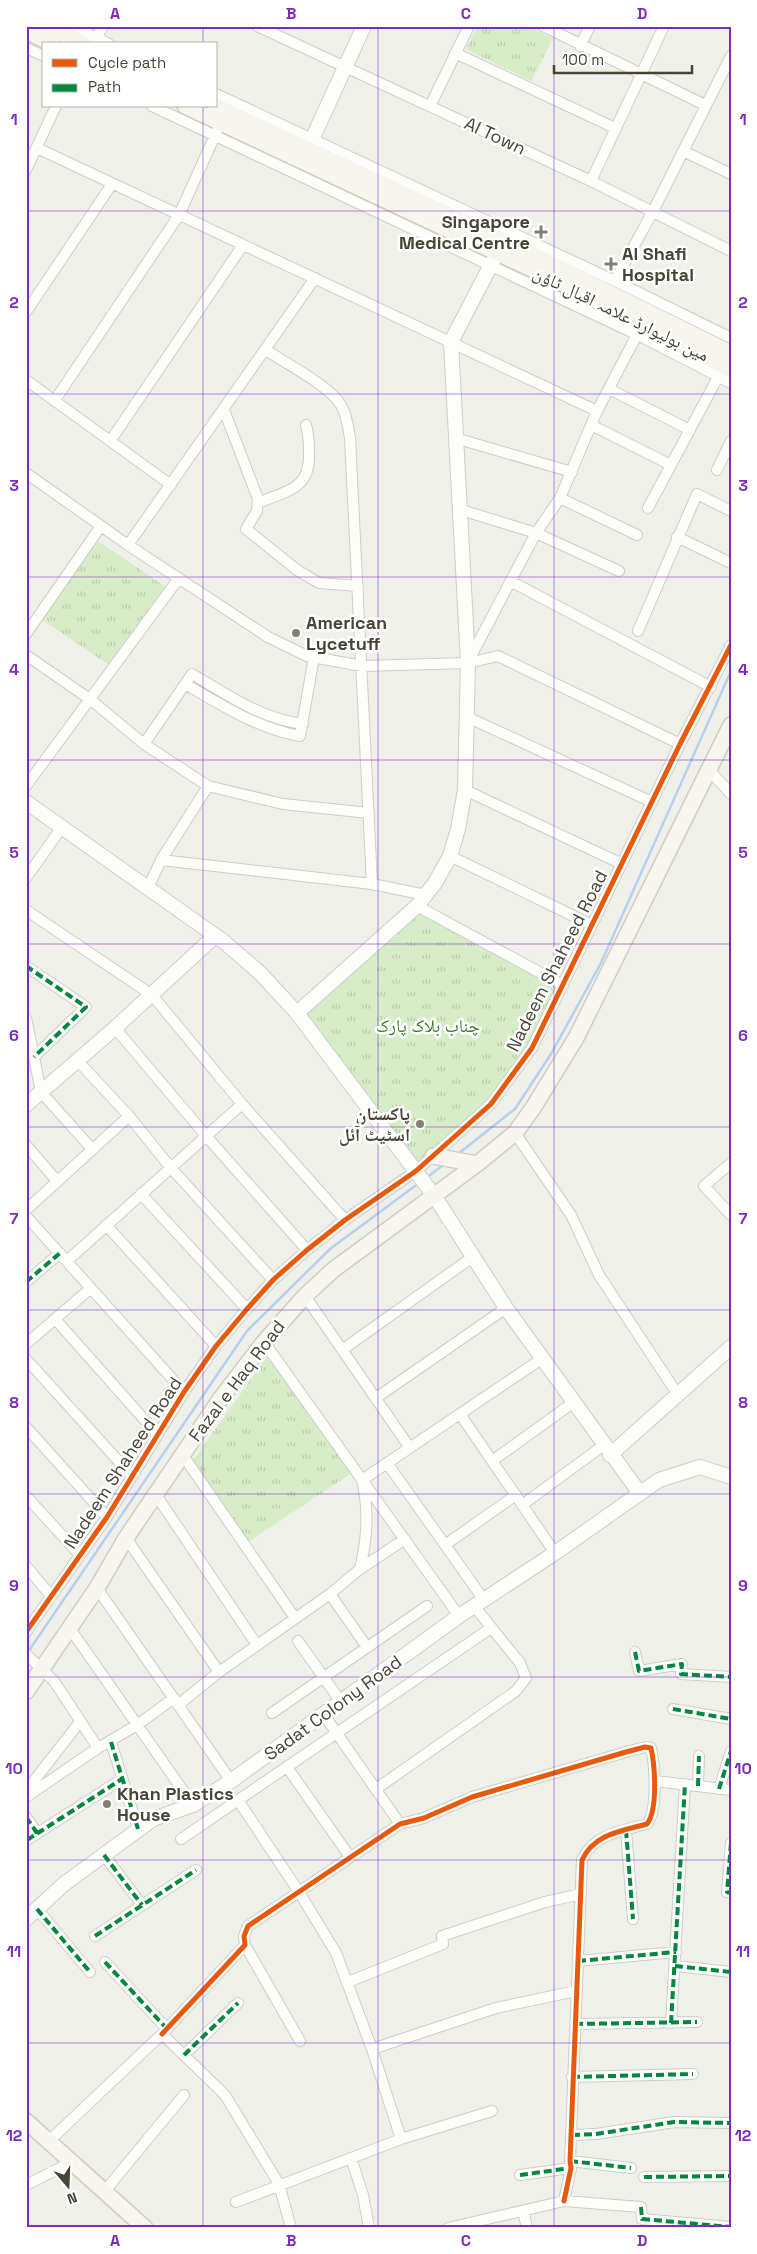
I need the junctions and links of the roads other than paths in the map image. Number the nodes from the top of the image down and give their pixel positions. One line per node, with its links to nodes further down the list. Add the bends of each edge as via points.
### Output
1 (47, 26): 12 (main road)
2 (72, 26): 12 (street)
3 (103, 26): 12 (street)
4 (257, 26): 18 (street, AI Town)
5 (364, 26): 18 (street)
6 (469, 26): 15 (street)
7 (543, 26): 13 (street)
8 (590, 26): 13 (street)
9 (664, 26): 19 (street)
10 (26, 32): 11 (main road)
11 (48, 42)
12 (91, 42)
13 (580, 46): 19 (street)
14 (26, 48): 16 (street)
15 (455, 53): 22 (street); 27 (street)
16 (42, 55)
17 (731, 56): 21 (street)
18 (346, 68): 22 (street, AI Town); 30 (street)
19 (643, 74): 21 (street); 27 (street)
20 (218, 95): 30 (street)
21 (705, 105): 31 (street)
22 (430, 106): 34 (street, AI Town)
23 (218, 107): 30 (main road, مین بولیوارڈ علامہ اقبال ٹاؤن)
24 (55, 108): 29 (street)
25 (158, 108): 28 (street)
26 (188, 108): 28 (main road, مین بولیوارڈ علامہ اقبال ٹاؤن)
27 (615, 128): 34 (street)
28 (218, 129): 30 (main road, مین بولیوارڈ علامہ اقبال ٹاؤن); 37 (street); 40 (street)
29 (37, 148): 32 (street); 35 (street)
30 (307, 150): 40 (main road, مین بولیوارڈ علامہ اقبال ٹاؤن); 42 (street); 48 (main road, مین بولیوارڈ علامہ اقبال ٹاؤن, via 508,242)
31 (683, 151): 33 (street); 36 (street)
32 (26, 170)
33 (731, 174)
34 (591, 181): 36 (street, AI Town)
35 (112, 184): 37 (street); 43 (street)
36 (653, 211): 39 (street, AI Town); 42 (street)
37 (179, 215): 38 (street); 53 (street)
38 (243, 245): 41 (street); 60 (street)
39 (731, 251)
40 (493, 259): 44 (main road, مین بولیوارڈ علامہ اقبال ٹاؤن); 46 (street)
41 (315, 278): 46 (street); 47 (street)
42 (615, 281): 45 (street)
43 (26, 312)
44 (640, 329): 49 (main road, مین بولیوارڈ علامہ اقبال ٹاؤن); 52 (street)
45 (731, 338)
46 (451, 342): 55 (street); 59 (street)
47 (266, 350): 54 (street); 81 (street, via 330,392 346,416)
48 (731, 353)
49 (724, 373): 51 (street); 58 (street)
50 (26, 380): 53 (street)
51 (731, 383)
52 (609, 390): 55 (street); 58 (street)
53 (55, 400): 60 (street)
54 (224, 410): 66 (street); 68 (street)
55 (597, 411): 57 (street)
56 (306, 425): 68 (street, via 310,468 306,479)
57 (591, 425): 62 (street); 64 (street)
58 (690, 430): 62 (street)
59 (455, 438): 64 (street); 70 (street)
60 (111, 440): 66 (street)
61 (731, 442): 63 (street)
62 (671, 465): 69 (street)
63 (717, 470)
64 (572, 472): 67 (street)
65 (26, 473): 72 (street)
66 (172, 485): 76 (street)
67 (560, 498): 73 (street); 74 (street)
68 (258, 503): 81 (street, via 254,519 246,529 319,583)
69 (648, 508)
70 (458, 509): 73 (street); 87 (street)
71 (731, 511): 75 (street, via 697,494)
72 (101, 526): 76 (street); 83 (street)
73 (536, 533): 78 (street); 80 (street)
74 (637, 535)
75 (678, 537): 77 (street); 82 (street)
76 (128, 544): 79 (street)
77 (731, 563)
78 (619, 571)
79 (179, 578): 86 (street, via 268,636); 90 (street)
80 (512, 582): 87 (street); 89 (street)
81 (358, 586): 88 (street)
82 (638, 631)
83 (26, 634)
84 (731, 645): 89 (street, Nadeem Shaheed Road)
85 (26, 655): 90 (street)
86 (314, 657): 88 (street); 93 (street, via 300,736 279,732 185,684)
87 (468, 663): 88 (street); 91 (street); 94 (street, via 498,656)
88 (362, 666): 102 (street)
89 (711, 687): 94 (street, Nadeem Shaheed Road)
90 (91, 700): 93 (street); 96 (street)
91 (467, 717): 98 (street); 101 (street)
92 (731, 725): 95 (main road)
93 (144, 744): 97 (street)
94 (680, 744): 101 (street, Nadeem Shaheed Road)
95 (709, 770): 99 (street); 126 (main road, via 576,1038)
96 (26, 786)
97 (208, 786): 102 (street, via 283,804); 105 (street)
98 (465, 790): 104 (street); 106 (street)
99 (731, 794)
100 (26, 802): 103 (street)
101 (652, 802): 106 (street, Nadeem Shaheed Road)
102 (368, 813): 108 (street)
103 (62, 827): 107 (street); 109 (street)
104 (450, 856): 110 (street, via 435,884); 112 (street)
105 (162, 860): 108 (street); 109 (street)
106 (622, 864): 112 (street, Nadeem Shaheed Road)
107 (26, 878)
108 (372, 884): 110 (street)
109 (148, 888): 113 (street)
110 (421, 901): 115 (street); 117 (street)
111 (26, 910): 116 (street)
112 (592, 925): 115 (street, Nadeem Shaheed Road)
113 (215, 936): 116 (street); 117 (street, via 260,973)
114 (26, 966): 120 (street, via 86,1007)
115 (563, 985): 130 (street, Nadeem Shaheed Road, via 532,1048 491,1104)
116 (152, 994): 119 (street); 123 (street)
117 (296, 1013): 134 (street)
118 (26, 1018): 120 (street)
119 (115, 1028): 121 (street); 127 (street)
120 (34, 1057): 122 (street)
121 (77, 1060): 122 (street); 125 (street)
122 (41, 1092): 124 (street); 129 (street)
123 (242, 1104): 127 (street); 141 (street)
124 (26, 1105)
125 (129, 1116): 129 (street); 133 (street)
126 (515, 1132): 132 (main road, Fazal e Haq Road); 161 (street, via 571,1215 599,1275)
127 (207, 1137): 133 (street); 143 (street)
128 (26, 1146): 135 (street)
129 (92, 1149): 135 (street)
130 (435, 1156): 132 (main road); 134 (street, Nadeem Shaheed Road)
131 (731, 1163): 139 (street, via 704,1186)
132 (477, 1164): 137 (main road, Fazal e Haq Road)
133 (171, 1168): 136 (street); 146 (street)
134 (418, 1173): 137 (street); 141 (street, Nadeem Shaheed Road)
135 (57, 1181): 138 (street)
136 (141, 1194): 142 (street); 150 (street)
137 (433, 1194): 144 (street); 149 (main road, Fazal e Haq Road, via 333,1270)
138 (26, 1210)
139 (731, 1215)
140 (26, 1216): 145 (street)
141 (345, 1220): 143 (street, Nadeem Shaheed Road)
142 (106, 1225): 145 (street); 155 (street)
143 (307, 1250): 146 (street, Nadeem Shaheed Road)
144 (474, 1256): 151 (street); 157 (street)
145 (63, 1257): 147 (street); 148 (street)
146 (273, 1280): 150 (street, Nadeem Shaheed Road)
147 (26, 1282)
148 (92, 1288): 152 (street); 160 (street)
149 (305, 1296): 153 (main road, Fazal e Haq Road); 157 (street)
150 (247, 1308): 155 (street, Nadeem Shaheed Road)
151 (506, 1308): 158 (street); 162 (street)
152 (54, 1320): 154 (street); 166 (street)
153 (264, 1342): 169 (main road, Fazal e Haq Road); 174 (street)
154 (26, 1344)
155 (216, 1346): 160 (street, Nadeem Shaheed Road)
156 (731, 1347): 161 (street)
157 (342, 1350): 162 (street)
158 (543, 1358): 163 (street); 164 (street)
159 (26, 1359): 172 (street)
160 (184, 1392): 166 (street, Nadeem Shaheed Road)
161 (678, 1395): 168 (street)
162 (376, 1398): 167 (street)
163 (574, 1402): 168 (street); 170 (street)
164 (460, 1414): 167 (street); 170 (street)
165 (26, 1426): 180 (street)
166 (158, 1435): 172 (street, Nadeem Shaheed Road)
167 (410, 1448): 171 (street)
168 (607, 1450): 175 (street); 179 (street)
169 (182, 1454): 176 (main road, Fazal e Haq Road); 194 (street)
170 (492, 1461): 177 (street)
171 (387, 1463): 174 (street); 183 (street)
172 (132, 1476): 180 (street, Nadeem Shaheed Road)
173 (731, 1477): 175 (street, Sadat Colony Road, via 700,1467 659,1480)
174 (362, 1480): 182 (street); 187 (street, via 367,1519)
175 (639, 1492): 184 (street, Sadat Colony Road)
176 (156, 1495): 181 (main road, Fazal e Haq Road); 199 (street)
177 (516, 1495): 179 (street); 183 (street)
178 (26, 1496): 185 (street)
179 (522, 1505): 184 (street)
180 (107, 1517): 185 (street, Nadeem Shaheed Road)
181 (126, 1538): 188 (main road, Fazal e Haq Road); 204 (street)
182 (405, 1539): 187 (street); 193 (street)
183 (445, 1545): 191 (street)
184 (555, 1553): 191 (street, Sadat Colony Road)
185 (80, 1555): 190 (street, Nadeem Shaheed Road)
186 (26, 1566): 190 (street)
187 (360, 1569): 189 (street)
188 (97, 1588): 195 (main road, Fazal e Haq Road); 208 (street)
189 (330, 1594): 194 (street); 200 (street)
190 (51, 1596): 197 (street, Nadeem Shaheed Road)
191 (479, 1603): 193 (street, Sadat Colony Road); 196 (street)
192 (427, 1606): 200 (street)
193 (459, 1616): 209 (street, Sadat Colony Road)
194 (295, 1618): 199 (street)
195 (70, 1627): 203 (main road, Fazal e Haq Road); 215 (street)
196 (491, 1628): 216 (street); 228 (street, via 520,1663 526,1678 516,1690)
197 (26, 1632)
198 (298, 1641): 205 (street)
199 (257, 1645): 204 (street)
200 (367, 1647): 205 (street)
201 (635, 1652): 206 (street, via 639,1671 682,1664 681,1674)
202 (26, 1654): 203 (street)
203 (43, 1668): 207 (main road, Fazal e Haq Road); 214 (street)
204 (219, 1672): 208 (street)
205 (324, 1677): 209 (street); 211 (street)
206 (731, 1677)
207 (26, 1692)
208 (176, 1702): 215 (street); 223 (street)
209 (341, 1702): 212 (street, Sadat Colony Road)
210 (673, 1709): 213 (street)
211 (272, 1713)
212 (324, 1715): 216 (street); 223 (street, Sadat Colony Road)
213 (731, 1719)
214 (79, 1722): 218 (street); 229 (street)
215 (137, 1725): 217 (street); 233 (street)
216 (337, 1733): 221 (street); 228 (street)
217 (110, 1742): 218 (street); 222 (street)
218 (98, 1748): 231 (street)
219 (731, 1751): 227 (street)
220 (700, 1756): 226 (street)
221 (286, 1767): 232 (street); 243 (street)
222 (122, 1779): 236 (street); 238 (street)
223 (231, 1781): 233 (street, Sadat Colony Road)
224 (655, 1781): 225 (street); 235 (street, via 651,1748 645,1747 472,1797 424,1818); 237 (street, via 651,1818 647,1824)
225 (686, 1784): 226 (street); 253 (street)
226 (698, 1786): 227 (street)
227 (719, 1788): 230 (street)
228 (376, 1789): 235 (street)
229 (26, 1790)
230 (731, 1790)
231 (26, 1797)
232 (238, 1800): 239 (street); 245 (street)
233 (193, 1805): 236 (street, Sadat Colony Road, via 153,1819)
234 (26, 1817): 238 (street)
235 (400, 1824): 243 (street)
236 (138, 1829): 242 (street, Sadat Colony Road)
237 (626, 1830): 247 (street, via 606,1836 588,1847 582,1860); 250 (street)
238 (37, 1833): 240 (street)
239 (181, 1839)
240 (27, 1840)
241 (731, 1843): 246 (street, via 727,1892)
242 (104, 1855): 248 (street); 249 (street, Sadat Colony Road, via 64,1884)
243 (350, 1857): 245 (street)
244 (196, 1870): 248 (street)
245 (299, 1892): 252 (street, via 248,1926); 259 (street, via 336,1953)
246 (731, 1893)
247 (581, 1894): 254 (street); 259 (street, via 545,1902 442,1936 444,1944)
248 (142, 1905): 251 (street)
249 (32, 1914): 257 (street)
250 (633, 1919)
251 (95, 1936)
252 (245, 1945): 265 (street); 266 (street)
253 (676, 1952): 254 (street); 256 (street)
254 (578, 1961): 260 (street)
255 (105, 1962): 265 (street)
256 (675, 1966): 258 (street); 262 (street)
257 (90, 1972)
258 (731, 1972)
259 (348, 1982): 267 (street)
260 (576, 1991): 264 (street); 267 (street, via 496,2008)
261 (238, 2002): 268 (street)
262 (671, 2022): 263 (street); 264 (street)
263 (697, 2022)
264 (574, 2024): 270 (street)
265 (165, 2031): 268 (street); 277 (street)
266 (300, 2040)
267 (372, 2049): 276 (street)
268 (184, 2055): 285 (street, via 225,2095)
269 (693, 2074): 270 (street)
270 (572, 2077): 275 (street)
271 (184, 2095): 287 (street)
272 (492, 2110): 276 (street)
273 (731, 2123): 275 (street, via 674,2122)
274 (28, 2125): 277 (main road)
275 (572, 2135): 280 (street)
276 (401, 2139): 278 (street)
277 (48, 2142): 279 (main road)
278 (351, 2158): 285 (street); 293 (street)
279 (70, 2163): 286 (street); 287 (main road)
280 (570, 2165): 281 (street); 282 (street); 288 (street)
281 (631, 2168)
282 (520, 2175)
283 (731, 2176): 284 (street)
284 (644, 2177)
285 (279, 2184): 289 (street); 292 (street)
286 (26, 2185)
287 (104, 2192): 291 (main road)
288 (564, 2201): 290 (street); 296 (street, via 642,2207 642,2219)
289 (236, 2202)
290 (523, 2211): 294 (street); 295 (street)
291 (145, 2228)
292 (291, 2228)
293 (370, 2228)
294 (450, 2228)
295 (527, 2228)
296 (731, 2228)

